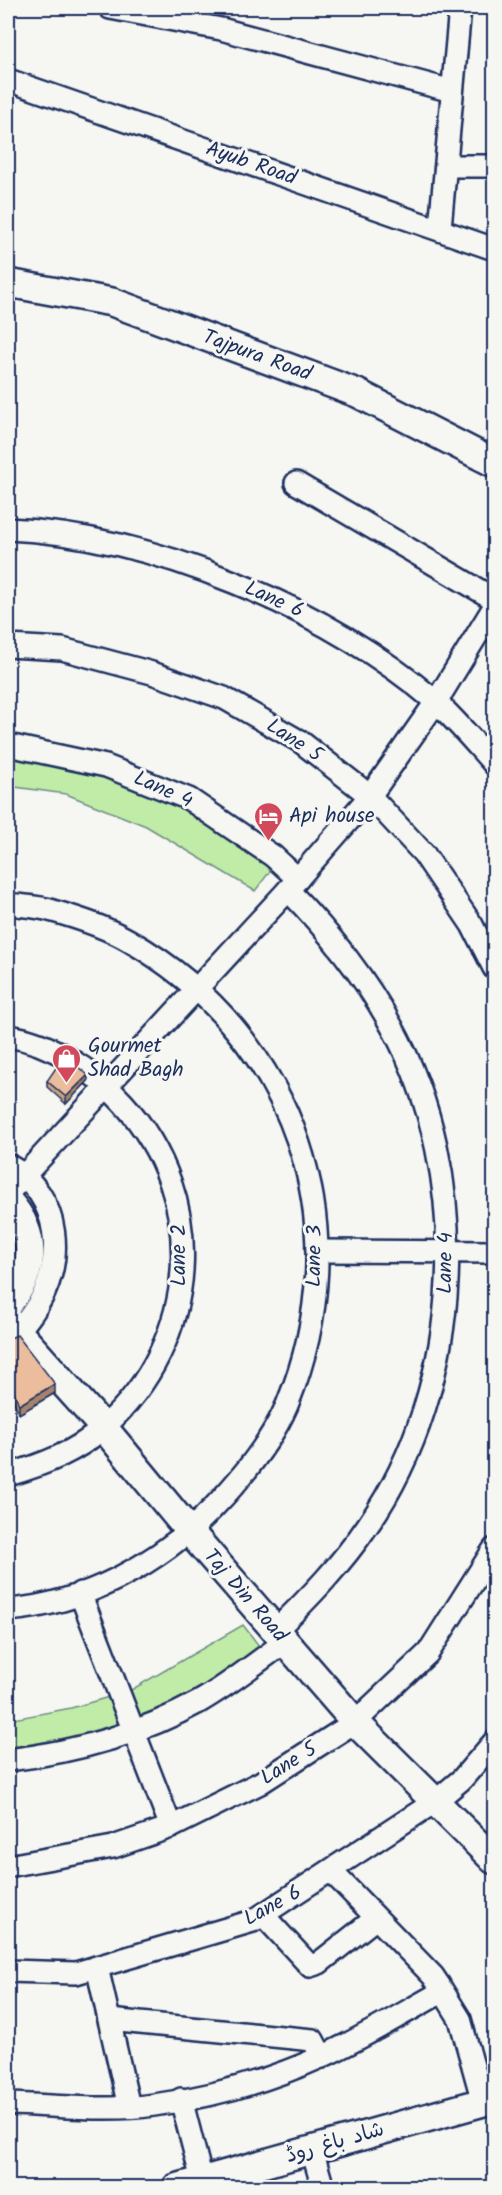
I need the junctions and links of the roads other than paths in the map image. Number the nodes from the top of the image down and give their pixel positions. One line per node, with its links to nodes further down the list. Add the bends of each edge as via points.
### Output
1 (110, 8): 4 (street, via 221,29)
2 (460, 8): 4 (street)
3 (8, 80): 7 (street, Ayub Road)
4 (452, 91): 5 (street)
5 (446, 165): 6 (street); 7 (street)
6 (495, 166)
7 (440, 228): 8 (street, Ayub Road)
8 (495, 249)
9 (8, 283): 10 (main road, Tajpura Road, via 112,302 357,393)
10 (495, 464)
11 (296, 483): 13 (street)
12 (8, 529): 16 (street, Lane 6, via 44,531 126,547 212,572 317,620)
13 (495, 599)
14 (495, 607): 16 (street)
15 (8, 646): 19 (street, Lane 5, via 62,649 152,673 224,699 301,742)
16 (436, 702): 18 (street, Lane 6); 19 (street)
17 (8, 745): 20 (street, Lane 4, via 106,766 189,799 273,856)
18 (495, 764)
19 (370, 796): 20 (street); 22 (street, Lane 5, via 424,854 472,925)
20 (293, 884): 23 (street); 31 (street, Lane 4, via 364,978 412,1071 434,1137 445,1194)
21 (8, 904): 23 (street, Lane 3, via 51,910 129,940)
22 (495, 968)
23 (198, 988): 25 (street); 29 (street, Lane 3, via 254,1051 285,1107 307,1167)
24 (8, 1036): 25 (street, Lane 2, via 66,1057)
25 (108, 1086): 26 (street); 34 (street, Lane 2, via 140,1122 165,1164 179,1210 184,1258 178,1306 162,1352 137,1393)
26 (16, 1170): 27 (street); 33 (street, via 39,1192 55,1234 55,1265 42,1300)
27 (8, 1193)
28 (8, 1201): 32 (main road, via 25,1228 30,1248 22,1287)
29 (319, 1251): 31 (street); 36 (street, Lane 3, via 311,1330 286,1406 245,1475)
30 (495, 1252): 31 (street)
31 (448, 1253): 40 (street, Lane 4, via 444,1324 429,1394 404,1461 369,1524)
32 (8, 1304)
33 (11, 1330): 34 (main road, Taj Din Road)
34 (104, 1428): 35 (street, Lane 2, via 42,1465); 36 (main road, Taj Din Road)
35 (8, 1475)
36 (190, 1532): 38 (street, Lane 3, via 151,1560); 40 (main road, Taj Din Road)
37 (495, 1549): 41 (street, Lane 5, via 428,1653)
38 (80, 1593): 39 (street, Lane 3); 42 (street)
39 (8, 1610)
40 (280, 1636): 41 (main road, Taj Din Road); 42 (street, Lane 4, via 200,1701)
41 (355, 1722): 45 (main road, Taj Din Road); 46 (street, Lane 5, via 260,1783)
42 (136, 1732): 44 (street, Lane 4); 46 (street)
43 (495, 1742): 45 (street, Lane 6)
44 (8, 1760)
45 (436, 1801): 47 (main road, Taj Din Road); 49 (street, Lane 6)
46 (171, 1827): 48 (street, Lane 5, via 113,1847)
47 (495, 1860)
48 (8, 1866)
49 (331, 1871): 50 (street, Lane 6); 51 (street)
50 (262, 1915): 51 (street, via 310,1966); 52 (street, Lane 6, via 253,1922)
51 (376, 1918): 54 (street)
52 (97, 1967): 53 (street, Lane 6, via 76,1973); 55 (street)
53 (8, 1971)
54 (438, 1985): 56 (street, via 438,1994); 58 (street, via 460,2019)
55 (109, 2020): 56 (street, via 313,2040); 60 (street)
56 (322, 2057): 57 (street, via 261,2080)
57 (182, 2099): 60 (street); 62 (street)
58 (489, 2100): 61 (main road, شاد باغ روڈ)
59 (8, 2104): 60 (street)
60 (129, 2107)
61 (312, 2150): 62 (main road, شاد باغ روڈ); 64 (street)
62 (202, 2180): 63 (main road, شاد باغ روڈ)
63 (176, 2187)
64 (323, 2187)

